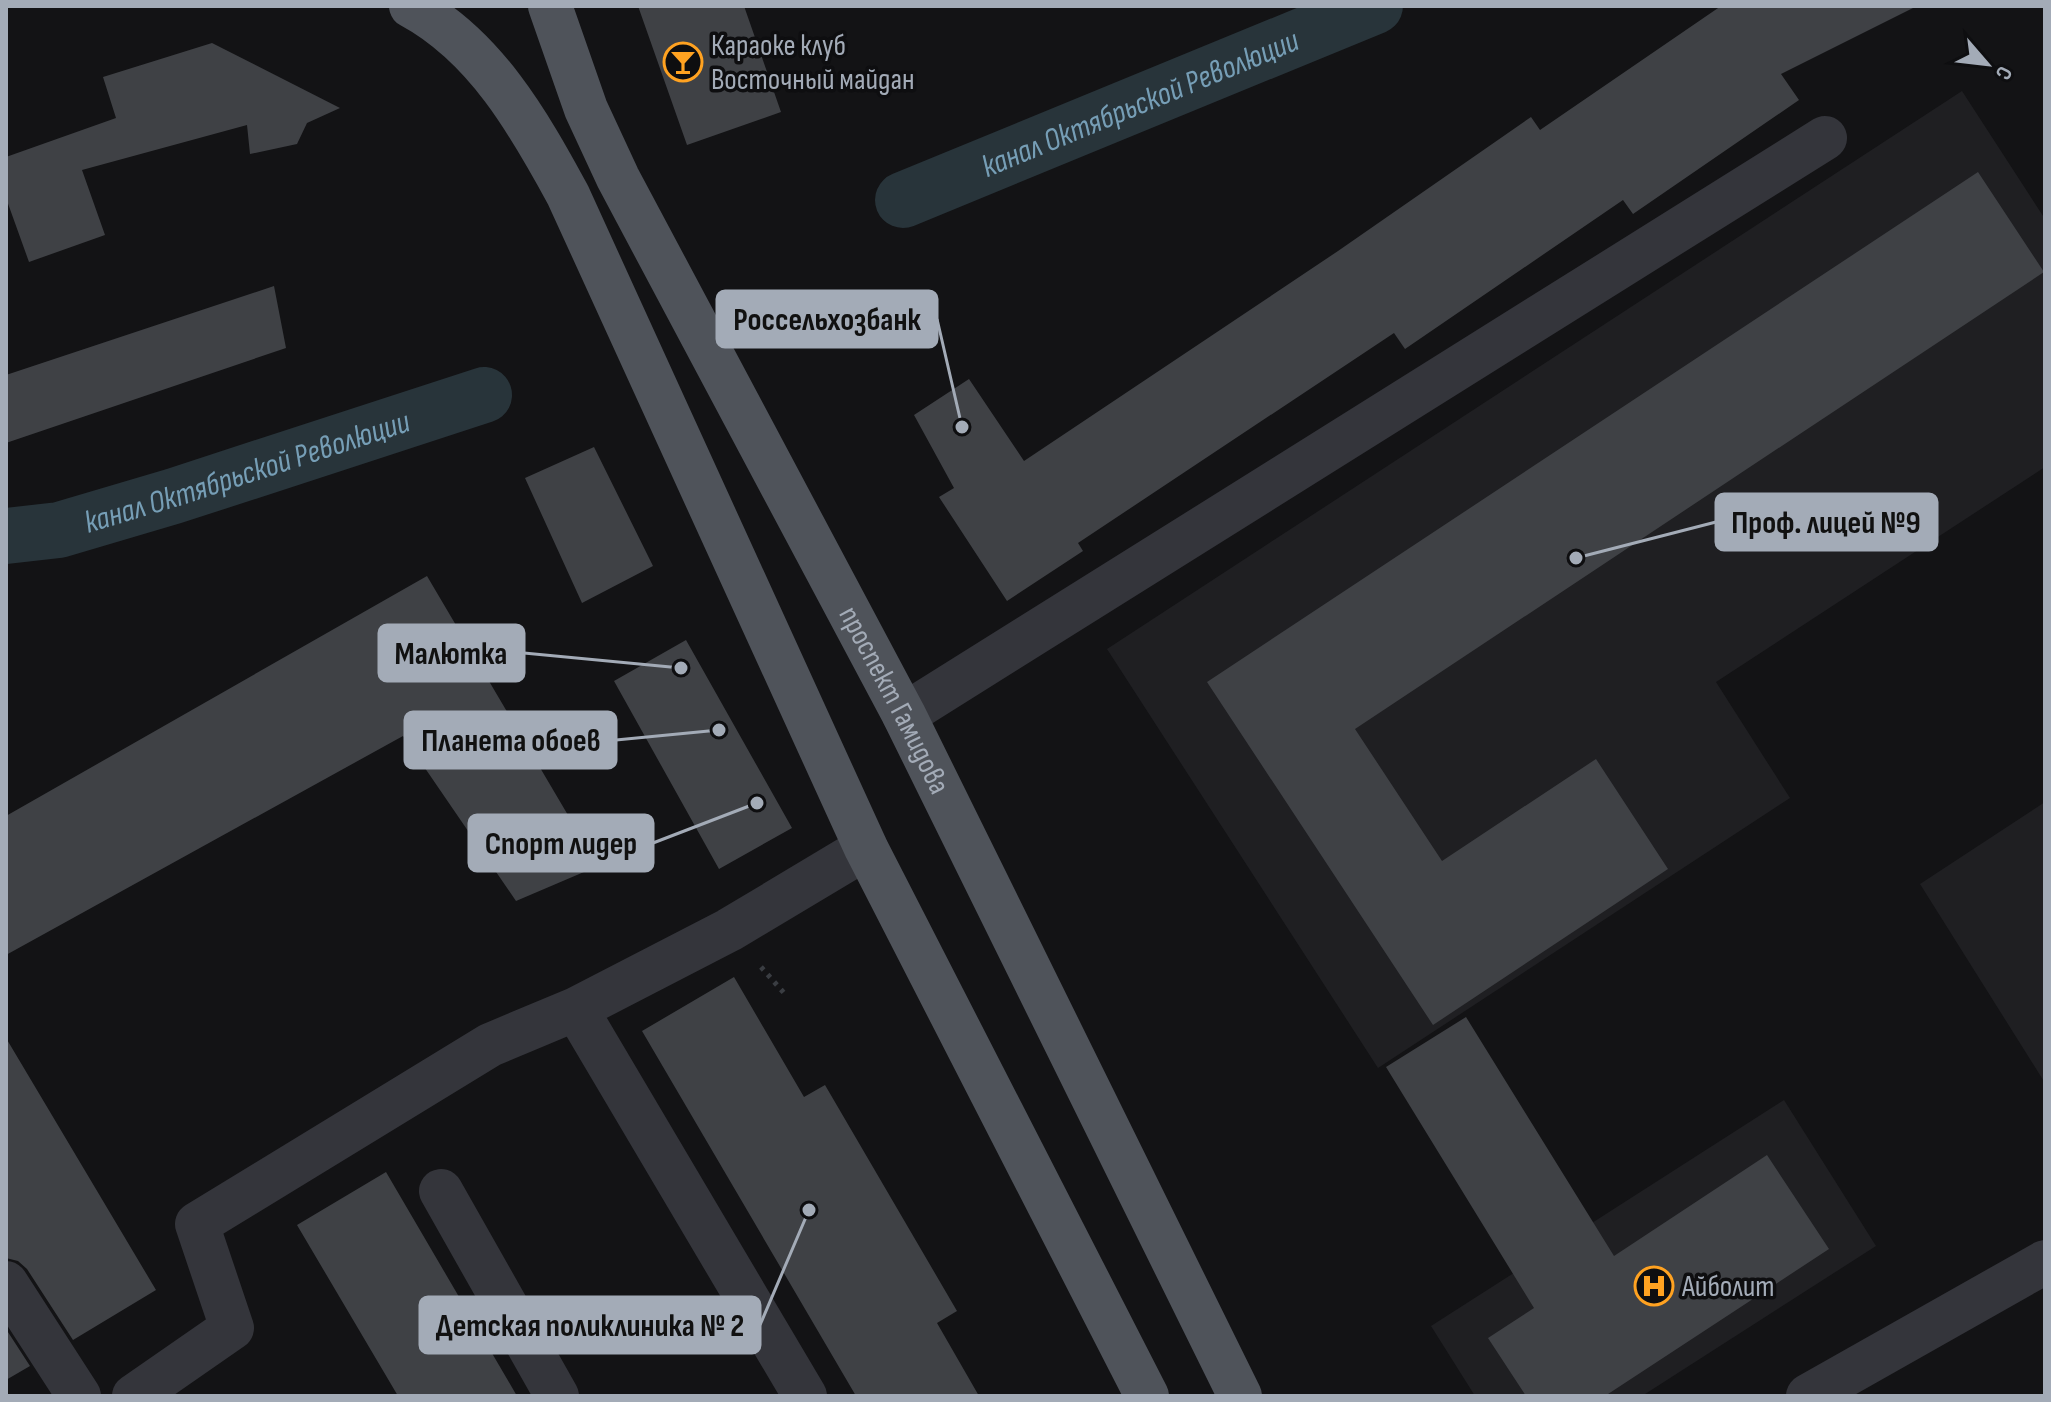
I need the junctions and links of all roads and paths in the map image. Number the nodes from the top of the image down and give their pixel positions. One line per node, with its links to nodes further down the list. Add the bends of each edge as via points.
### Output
1 (411, 6): 5 (main road, via 438,20 490,71 568,195)
2 (550, 6): 4 (main road, проспект Гамидова, via 586,109 618,178)
3 (1825, 138): 4 (street)
4 (904, 715): 15 (main road, проспект Гамидова)
5 (866, 848): 6 (street, via 729,930); 14 (main road)
6 (576, 1009): 11 (street, via 490,1045 197,1224 232,1328); 13 (street)
7 (441, 1191): 12 (street)
8 (2045, 1262): 16 (street)
9 (6, 1283): 10 (street)
10 (79, 1396)
11 (134, 1396)
12 (557, 1396)
13 (805, 1396)
14 (1147, 1396)
15 (1240, 1396)
16 (1808, 1396)

